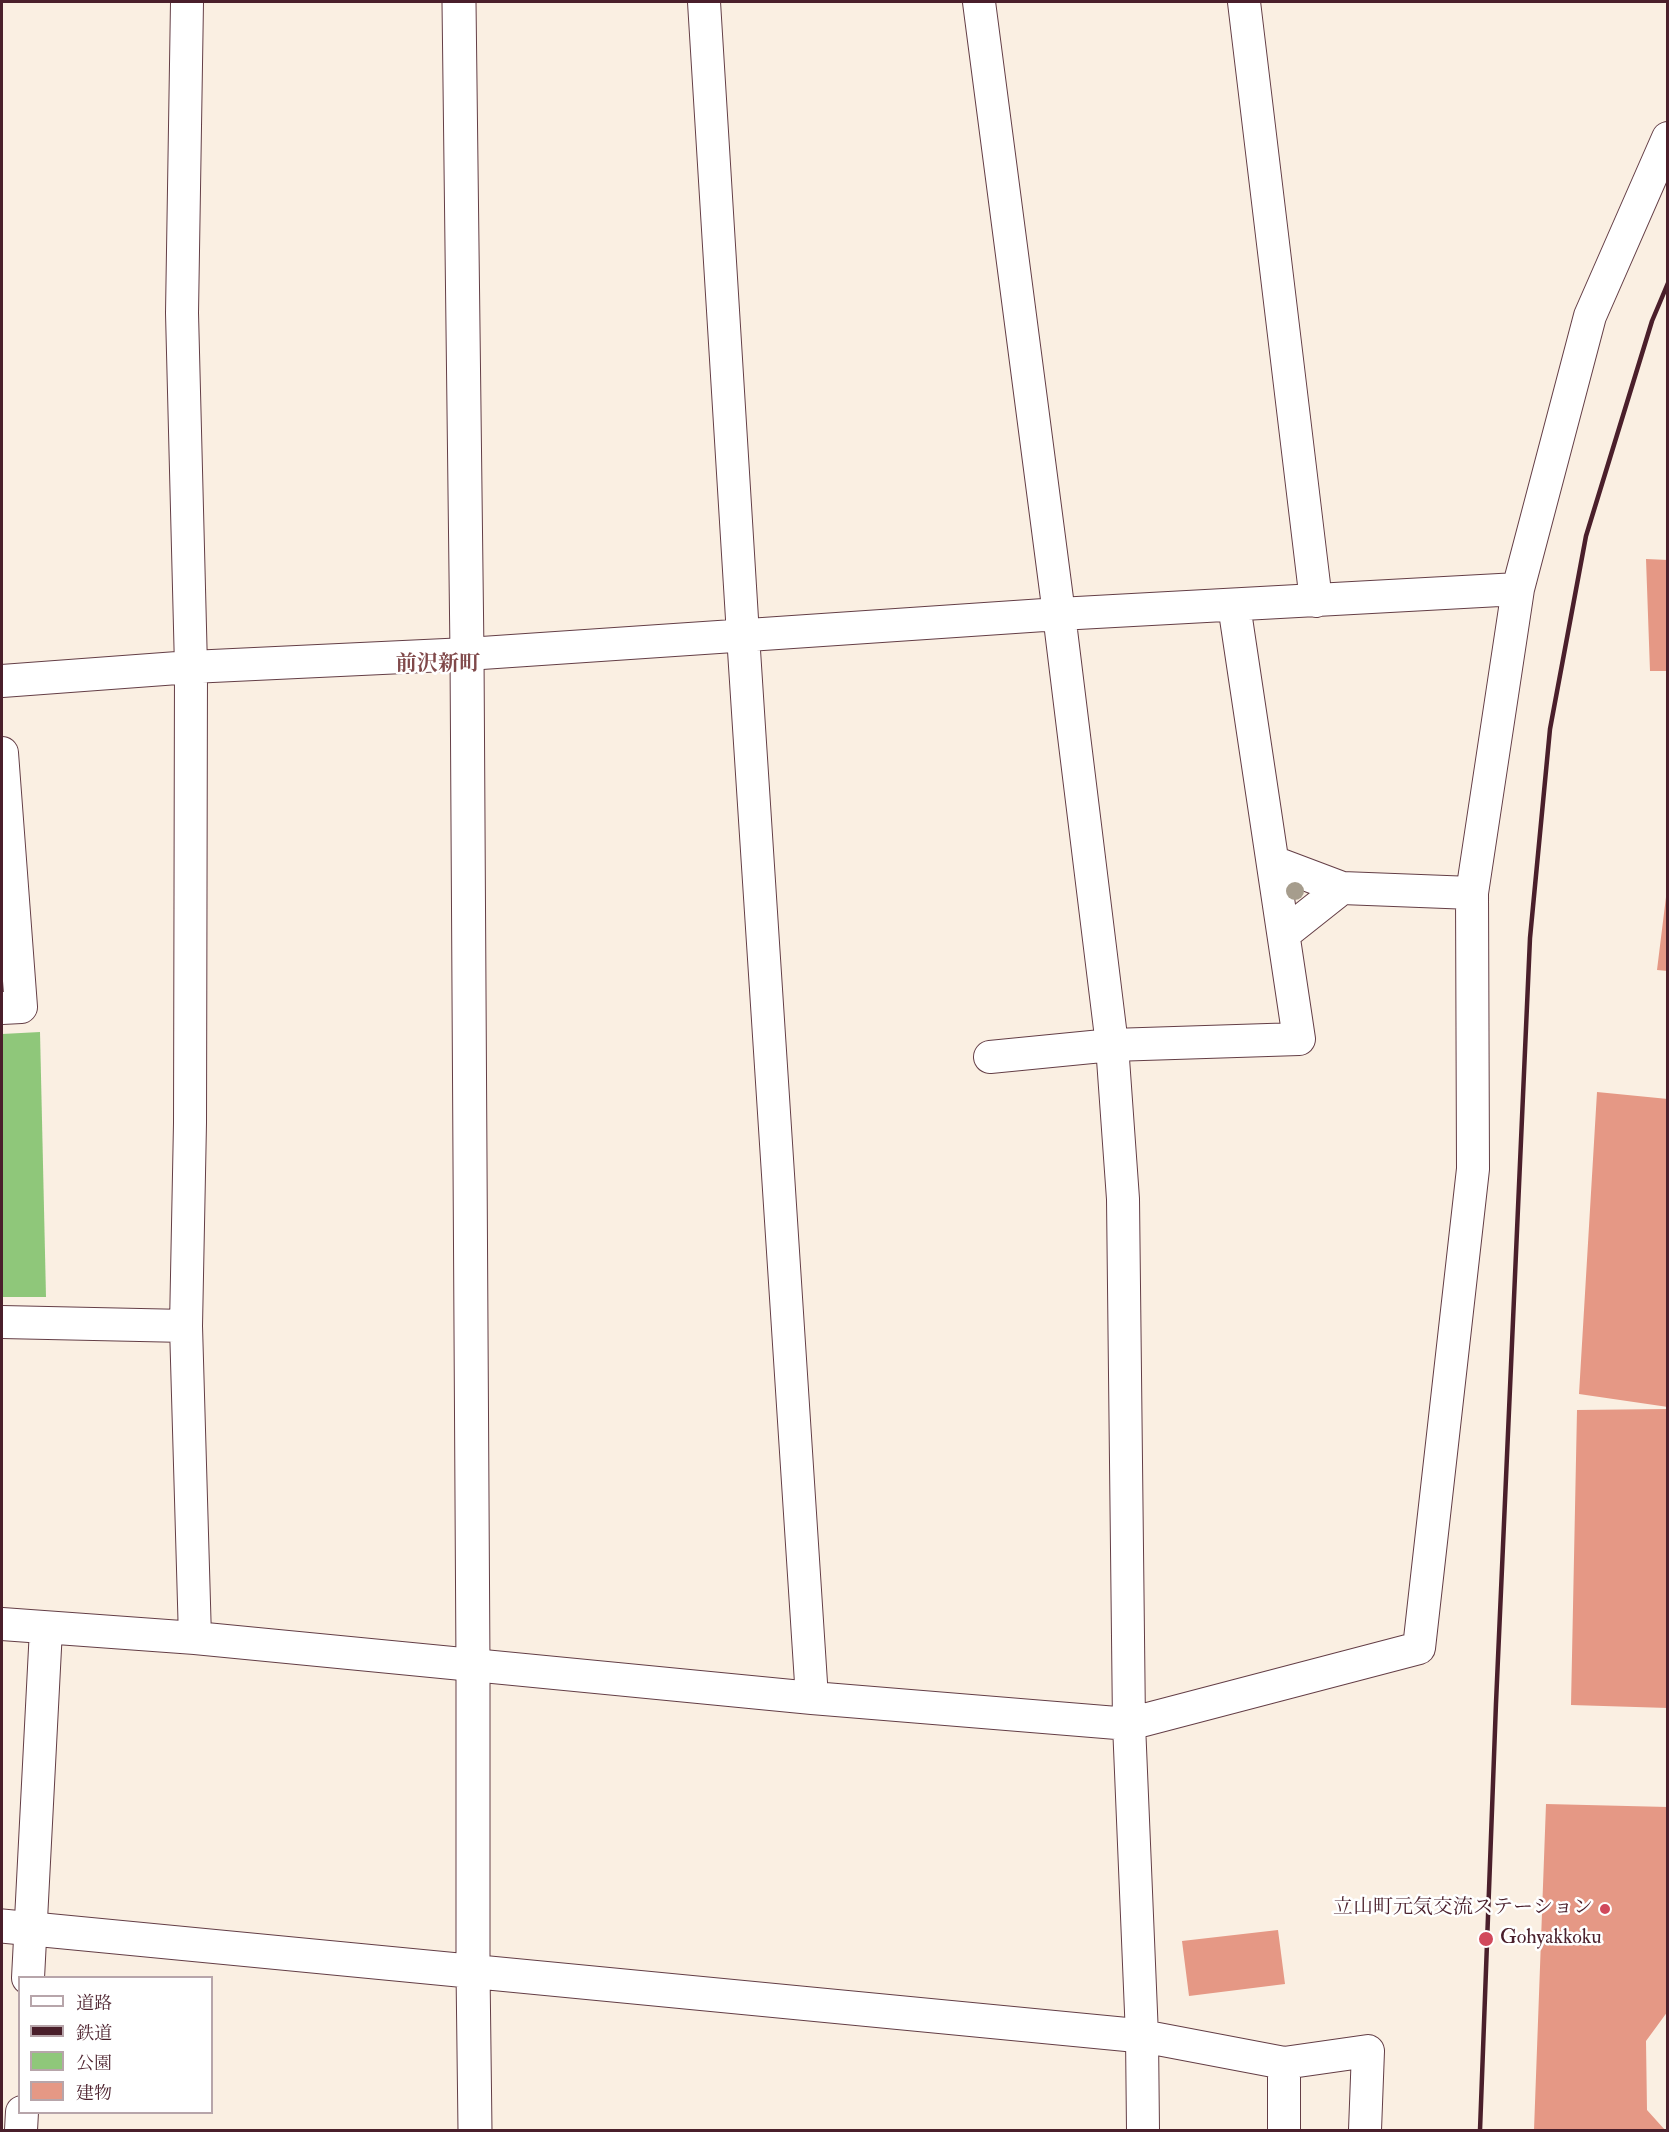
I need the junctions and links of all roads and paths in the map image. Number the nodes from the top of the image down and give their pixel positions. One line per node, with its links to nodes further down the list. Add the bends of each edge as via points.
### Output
1 (187, 2): 13 (street, via 182,313)
2 (459, 2): 12 (street)
3 (704, 2): 11 (street)
4 (979, 2): 10 (street)
5 (1244, 2): 8 (street)
6 (1668, 138): 7 (street, via 1590,316)
7 (1518, 589): 8 (street); 19 (street)
8 (1316, 601): 9 (street)
9 (1234, 605): 10 (street); 17 (street)
10 (1059, 615): 11 (street); 23 (street)
11 (743, 635): 12 (street); 31 (street)
12 (467, 654): 13 (street); 30 (street)
13 (191, 667): 14 (street); 26 (street)
14 (2, 681)
15 (2, 753): 16 (street)
16 (4, 824): 20 (street)
17 (1273, 862): 18 (street); 21 (street)
18 (1342, 888): 19 (street); 21 (street)
19 (1472, 893): 32 (street, via 1473,1169 1419,1648)
20 (8, 917): 22 (street, via 21,1007)
21 (1284, 934): 23 (street, via 1299,1039)
22 (2, 1008)
23 (1112, 1045): 24 (street); 32 (street, via 1123,1199)
24 (990, 1057)
25 (2, 1323): 26 (street)
26 (186, 1326): 29 (street)
27 (2, 1624): 28 (street)
28 (46, 1629): 29 (street); 33 (street)
29 (195, 1638): 30 (street)
30 (473, 1666): 31 (street); 34 (street)
31 (812, 1698): 32 (street)
32 (1129, 1724): 36 (street)
33 (16, 1928): 34 (street); 35 (street)
34 (473, 1971): 36 (street); 40 (street)
35 (28, 1976)
36 (1142, 2036): 37 (street); 41 (street)
37 (1284, 2063): 42 (street); 43 (street, via 1368,2051)
38 (22, 2114): 39 (street)
39 (21, 2130)
40 (476, 2130)
41 (1143, 2130)
42 (1284, 2130)
43 (1365, 2130)

